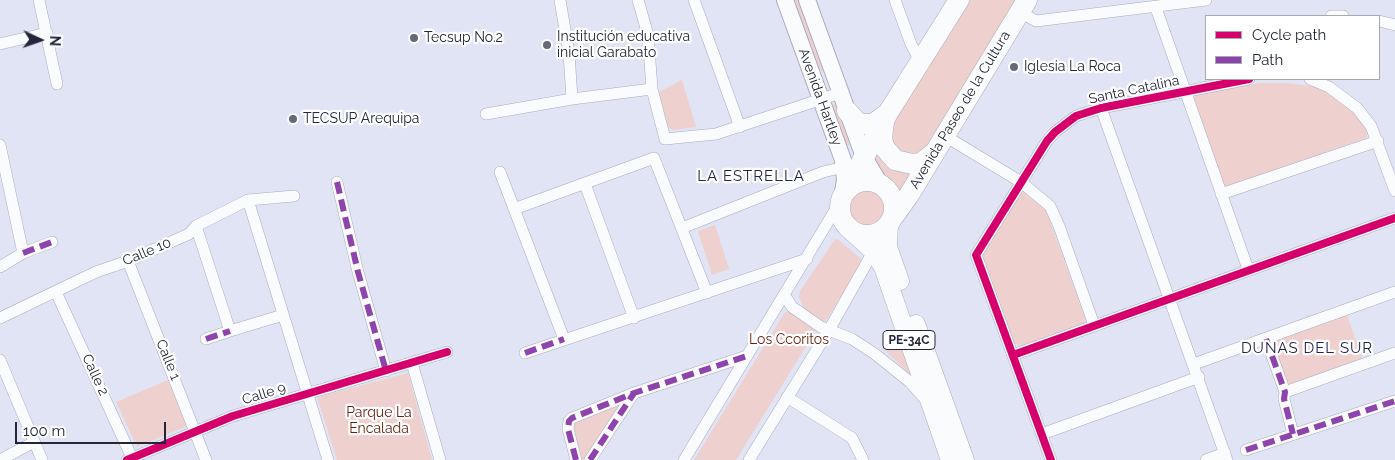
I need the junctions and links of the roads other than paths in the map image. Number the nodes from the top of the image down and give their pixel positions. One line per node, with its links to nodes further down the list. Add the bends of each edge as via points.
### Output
1 (39, 0): 14 (street)
2 (560, 0): 24 (street, via 569,53)
3 (638, 0): 20 (street, via 648,35)
4 (694, 0): 29 (street)
5 (785, 0): 23 (main road, Avenida Hartley)
6 (807, 0): 22 (main road, Avenida Hartley)
7 (895, 0): 16 (street)
8 (959, 0): 16 (highway)
9 (1206, 0): 11 (street)
10 (1024, 6): 11 (street, via 1036,21); 31 (highway, Avenida Paseo de la Cultura)
11 (1156, 8): 21 (street)
12 (1380, 21): 13 (street)
13 (1395, 24)
14 (47, 33): 15 (street); 19 (street)
15 (0, 44)
16 (920, 60): 27 (highway)
17 (1244, 80): 21 (street, Santa Catalina)
18 (1312, 80): 30 (street, via 1329,87 1357,108)
19 (57, 84)
20 (652, 89): 24 (street); 29 (street, via 665,139 696,138)
21 (1185, 92): 25 (street, Santa Catalina); 41 (street)
22 (840, 93): 23 (street); 26 (main road, Avenida Hartley)
23 (821, 98): 29 (street); 34 (main road, Avenida Hartley)
24 (572, 99): 28 (street)
25 (1102, 108): 37 (street, Santa Catalina, via 1076,116 1055,132); 62 (street)
26 (847, 112): 27 (highway, via 864,124 873,124); 33 (main road, Avenida Hartley)
27 (888, 113): 31 (highway, via 882,138 889,154 896,160 912,164 929,158); 33 (highway)
28 (486, 114)
29 (740, 127)
30 (1378, 141): 40 (street); 41 (street)
31 (940, 144): 37 (street); 47 (highway, Avenida Paseo de la Cultura)
32 (0, 146): 53 (street)
33 (864, 157): 39 (main road, Avenida Hartley); 43 (highway)
34 (844, 167): 43 (main road, Avenida Hartley); 49 (street, via 823,172)
35 (500, 172): 45 (street)
36 (336, 182): 80 (street)
37 (1021, 182): 66 (street, via 1046,201 1055,214); 76 (street, Santa Catalina, via 976,255)
38 (585, 184): 45 (street); 49 (street, via 654,158); 65 (street)
39 (880, 184): 43 (highway, via 862,181 852,185); 47 (highway, PE-34C, via 892,198 894,207)
40 (1395, 191)
41 (1221, 194): 57 (street)
42 (294, 196): 44 (street, Calle 10)
43 (843, 196): 50 (highway, PE-34C, via 842,219); 54 (street)
44 (248, 200): 48 (street, Calle 10); 63 (street)
45 (514, 209): 71 (street)
46 (1395, 218): 57 (street)
47 (889, 223): 50 (highway, via 872,235); 52 (street, Avenida Paseo de la Cultura); 106 (main road, PE-34C, via 888,247 892,260)
48 (196, 226): 55 (street, Calle 10, via 189,234); 68 (street)
49 (682, 228): 60 (street)
50 (851, 231): 52 (main road, PE-34C)
51 (52, 242): 53 (street)
52 (873, 252): 67 (street, Avenida Paseo de la Cultura); 87 (main road, PE-34C, via 888,278)
53 (23, 254): 56 (street)
54 (807, 259): 60 (street); 61 (street)
55 (128, 261): 58 (street, Calle 10, via 96,272); 88 (street, Calle 1)
56 (0, 266)
57 (1248, 269): 62 (street)
58 (56, 292): 64 (street, Calle 10); 94 (street, Calle 2)
59 (1395, 292): 69 (street)
60 (707, 293): 65 (street)
61 (785, 296): 67 (street, via 792,307); 75 (street)
62 (1170, 298): 66 (street); 79 (street)
63 (283, 315): 68 (street); 83 (street)
64 (0, 318)
65 (634, 318): 71 (street)
66 (1094, 325): 76 (street)
67 (829, 330): 85 (street, Avenida Paseo de la Cultura); 87 (street, via 852,339 881,358 910,382)
68 (230, 331): 70 (street)
69 (1266, 338): 79 (street); 82 (street)
70 (206, 339)
71 (564, 339): 74 (street)
72 (446, 352): 78 (street, Calle 9)
73 (1395, 353): 82 (street)
74 (525, 354)
75 (747, 356): 84 (street); 102 (street)
76 (1013, 356): 89 (street)
77 (0, 360): 91 (street)
78 (412, 363): 80 (street, Calle 9); 99 (street)
79 (1194, 364): 81 (street)
80 (386, 371): 83 (street, Calle 9)
81 (1199, 377): 89 (street); 93 (street)
82 (1284, 392): 90 (street)
83 (308, 394): 88 (street, Calle 9, via 233,416); 98 (street)
84 (634, 394): 100 (street, via 569,421 568,430); 101 (street)
85 (787, 398): 103 (street, Avenida Paseo de la Cultura); 104 (street, via 852,438)
86 (1395, 401): 90 (street)
87 (930, 405): 105 (main road, PE-34C)
88 (196, 431): 94 (street, Calle 9); 97 (street, Calle 1)
89 (1042, 434): 107 (street)
90 (1293, 434): 92 (street)
91 (34, 442): 95 (street); 96 (street)
92 (1246, 450)
93 (1226, 456): 108 (street)
94 (131, 459)
95 (0, 460)
96 (42, 460)
97 (206, 460)
98 (327, 460)
99 (440, 460)
100 (576, 460)
101 (590, 460)
102 (684, 460)
103 (748, 460)
104 (863, 460)
105 (950, 460)
106 (965, 460)
107 (1052, 460)
108 (1206, 460)

